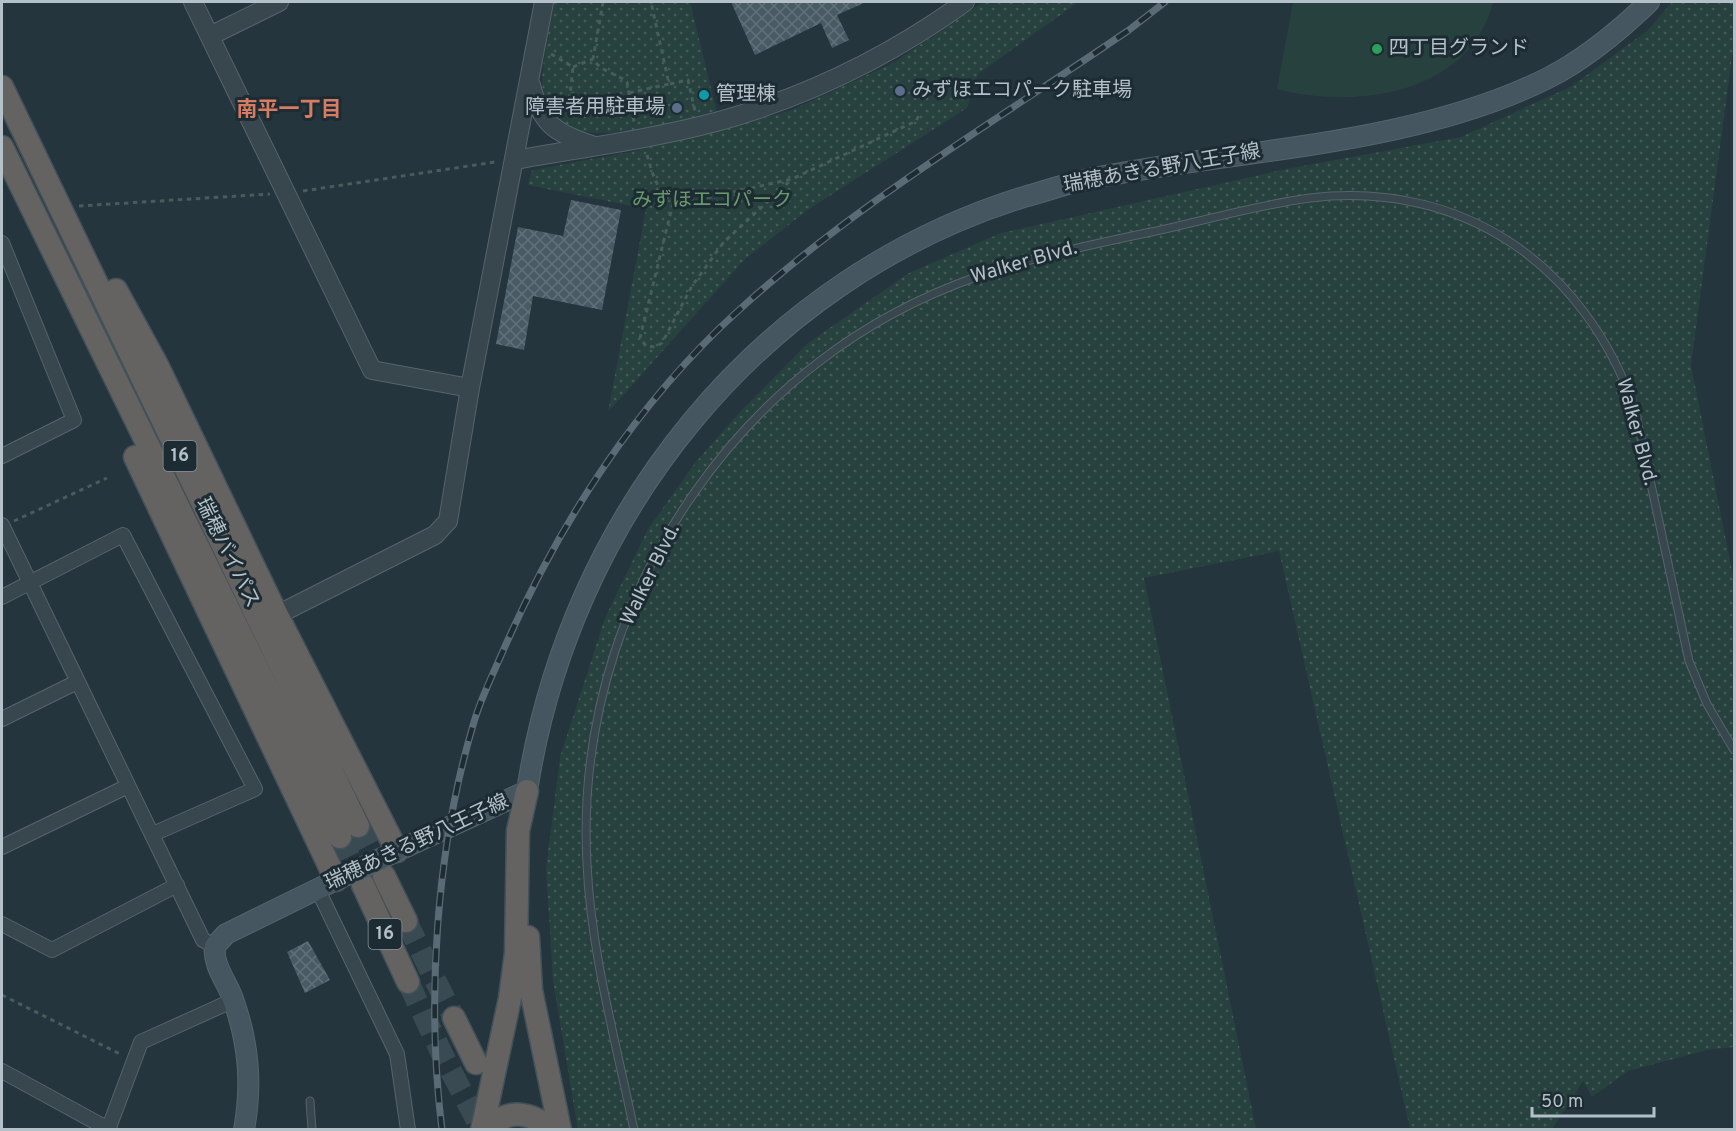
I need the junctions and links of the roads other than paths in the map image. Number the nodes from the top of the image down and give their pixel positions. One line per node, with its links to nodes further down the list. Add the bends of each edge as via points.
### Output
1 (193, 2): 6 (street)
2 (279, 2): 6 (street)
3 (544, 2): 7 (street)
4 (965, 2): 10 (street, via 888,52 789,99 715,122)
5 (1649, 2): 25 (main road, 瑞穂あきる野八王子線, via 1606,39 1552,76 1471,110 1373,133 1081,180 958,220 879,260 832,291 762,346 726,382 646,480 600,562 561,648 534,742)
6 (210, 36): 15 (street, via 372,370)
7 (530, 80): 10 (street, via 544,119 564,135); 12 (street)
8 (2, 87): 9 (highway, 瑞穂バイパス / 16)
9 (25, 133): 14 (highway, 瑞穂バイパス / 16, via 349,831); 20 (highway, via 42,153 157,365)
10 (594, 145): 12 (street)
11 (2, 147): 14 (highway, 瑞穂バイパス / 16)
12 (515, 160): 15 (street)
13 (2, 243): 16 (street, via 74,420)
14 (74, 297): 31 (highway, via 78,337)
15 (470, 388): 20 (street, via 448,521 442,529)
16 (2, 456)
17 (2, 526): 18 (street)
18 (29, 583): 19 (street); 21 (street); 26 (street, via 123,535 255,789)
19 (2, 597)
20 (277, 615): 28 (highway)
21 (77, 682): 22 (street); 24 (street)
22 (2, 719)
23 (1734, 750): 50 (lane, Walker Blvd., via 1707,704 1689,661 1640,431 1623,376 1589,316 1535,259 1505,239 1469,219 1418,204 1387,198 1308,199 1051,253 979,274 872,325 819,361 776,399 733,443 689,500 633,604 616,651 593,745 587,864 595,937)
24 (128, 786): 26 (street); 27 (street)
25 (527, 791): 28 (main road, 瑞穂あきる野八王子線); 46 (highway, via 518,831 516,953); 49 (highway, via 531,990)
26 (153, 834): 30 (street)
27 (2, 847)
28 (397, 851): 31 (main road, 瑞穂あきる野八王子線, bridge)
29 (384, 876): 33 (highway, 16)
30 (177, 885): 34 (street, via 52,950); 35 (street, via 203,940)
31 (327, 885): 35 (main road, 瑞穂あきる野八王子線, via 226,934); 45 (street, via 397,1054)
32 (363, 885): 36 (highway, 16)
33 (406, 921)
34 (2, 924)
35 (215, 946): 37 (main road, via 216,962)
36 (408, 982)
37 (234, 1000): 42 (street, via 141,1042); 43 (main road, via 249,1062)
38 (454, 1018): 39 (highway)
39 (476, 1063)
40 (2, 1071): 42 (street)
41 (310, 1101): 44 (lane)
42 (109, 1129)
43 (244, 1130)
44 (312, 1130)
45 (408, 1130)
46 (482, 1130)
47 (490, 1130): 48 (highway, via 494,1123 513,1114 529,1114)
48 (552, 1130)
49 (560, 1130)
50 (634, 1130)

